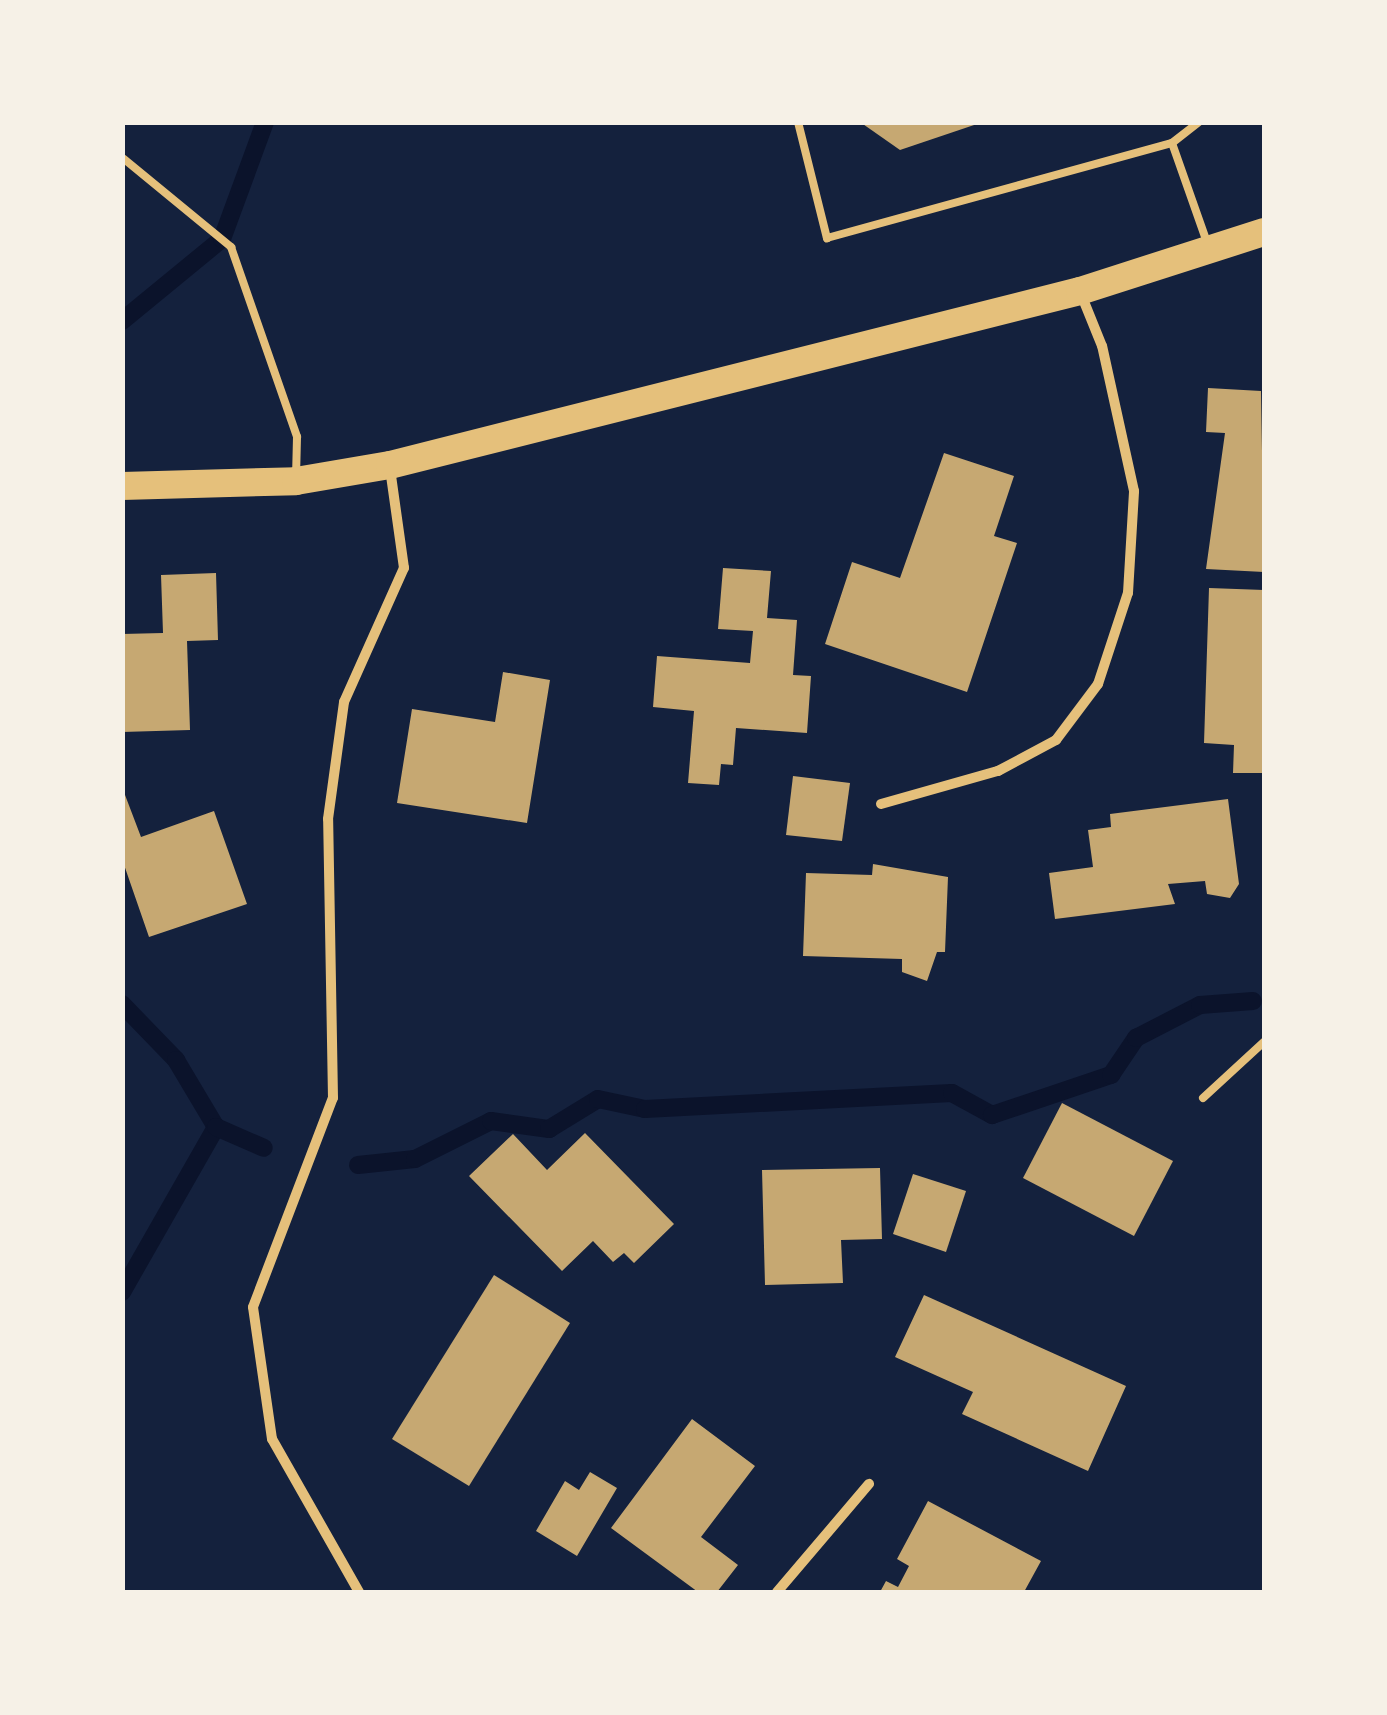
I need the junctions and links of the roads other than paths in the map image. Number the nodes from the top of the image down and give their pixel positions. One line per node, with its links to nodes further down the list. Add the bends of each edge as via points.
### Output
1 (798, 122): 3 (lane, via 827,238)
2 (1199, 122): 3 (lane)
3 (1172, 143): 6 (lane)
4 (124, 159): 9 (lane, via 231,246 297,437)
5 (1264, 232): 6 (highway)
6 (1209, 248): 7 (highway)
7 (1080, 291): 8 (highway); 11 (street, via 1102,346 1134,491 1128,593 1098,684 1056,740 998,771)
8 (390, 465): 9 (highway); 15 (street, via 404,568 344,702 328,819 333,1098 253,1307 272,1439)
9 (296, 481): 10 (highway)
10 (122, 486)
11 (881, 804)
12 (1264, 1042): 13 (lane)
13 (1203, 1098)
14 (869, 1484): 16 (street)
15 (359, 1592)
16 (776, 1592)

